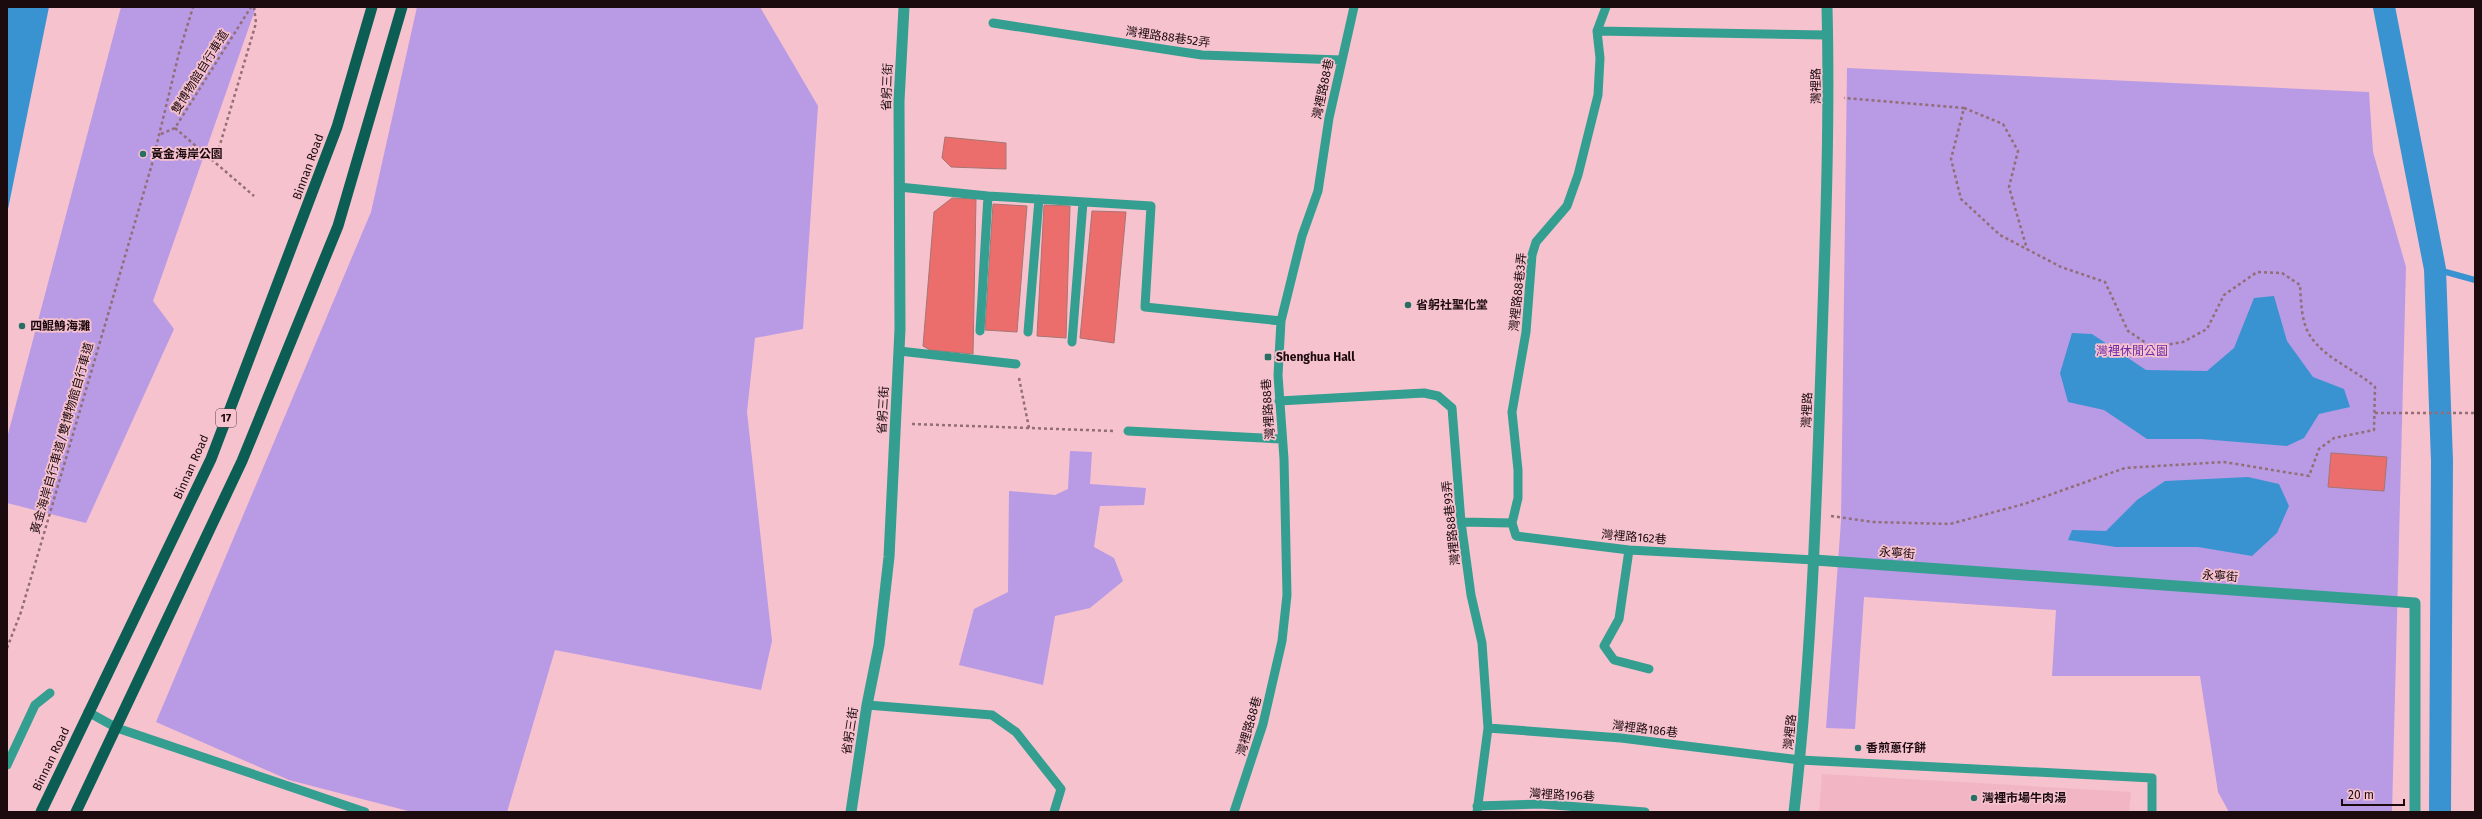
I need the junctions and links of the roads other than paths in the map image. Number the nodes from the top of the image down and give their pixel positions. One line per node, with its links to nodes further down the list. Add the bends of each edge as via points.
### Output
1 (372, 7): 31 (main road, Binnan Road / 17, via 337,127 211,458)
2 (402, 7): 32 (main road, via 338,226 242,461)
3 (904, 7): 11 (street, 省躬三街, via 899,101)
4 (1354, 7): 10 (lane, 灣裡路88巷)
5 (1606, 7): 8 (lane, 灣裡路88巷3弄)
6 (1827, 7): 9 (street, 灣裡路)
7 (993, 23): 10 (lane, 灣裡路88巷52弄, via 1202,55)
8 (1597, 31): 9 (lane); 25 (lane, 灣裡路88巷3弄, via 1600,58 1598,95 1578,175 1567,206 1536,242 1532,255 1526,332 1512,412 1518,470 1518,498)
9 (1828, 35): 27 (street, 灣裡路, via 1829,97)
10 (1341, 60): 15 (lane, 灣裡路88巷, via 1318,190 1302,236)
11 (899, 187): 12 (lane); 19 (street, 省躬三街)
12 (988, 196): 13 (lane); 16 (lane)
13 (1039, 200): 14 (lane); 17 (lane)
14 (1083, 202): 15 (lane, via 1151,206 1145,307); 18 (lane)
15 (1281, 321): 21 (lane, 灣裡路88巷, via 1277,352)
16 (980, 331)
17 (1028, 332)
18 (1072, 342)
19 (899, 351): 20 (lane); 30 (street, 省躬三街, via 889,557 879,645)
20 (1016, 364)
21 (1279, 401): 23 (lane, 灣裡路88巷); 24 (lane, 灣裡路88巷93弄, via 1424,394 1446,400 1452,408)
22 (1128, 431): 23 (lane)
23 (1282, 439): 42 (lane, 灣裡路88巷, via 1288,595 1282,641 1263,724)
24 (1461, 522): 25 (lane); 33 (lane, 灣裡路88巷93弄, via 1482,643)
25 (1512, 523): 26 (lane, 灣裡路162巷, via 1516,536)
26 (1629, 550): 27 (lane, 灣裡路162巷); 28 (lane, via 1619,619 1604,646 1614,660)
27 (1815, 560): 34 (street, 灣裡路); 46 (street, 永寧街, via 2415,603)
28 (1648, 669)
29 (50, 693): 35 (lane, via 35,705)
30 (867, 705): 40 (street, 省躬三街); 41 (lane, via 992,715 1016,732 1061,789)
31 (88, 712): 32 (lane); 37 (main road, Binnan Road / 17)
32 (117, 728): 38 (main road); 39 (lane)
33 (1488, 728): 34 (lane, 灣裡路186巷, via 1621,738); 36 (lane, 灣裡路88巷93弄)
34 (1800, 760): 44 (street, 灣裡路); 45 (lane, 灣裡路186巷, via 2152,778)
35 (7, 765)
36 (1477, 809): 43 (lane, 灣裡路196巷, via 1540,804)
37 (40, 812)
38 (76, 812)
39 (365, 812)
40 (851, 812)
41 (1054, 812)
42 (1234, 812)
43 (1645, 812)
44 (1794, 812)
45 (2152, 812)
46 (2415, 812)

